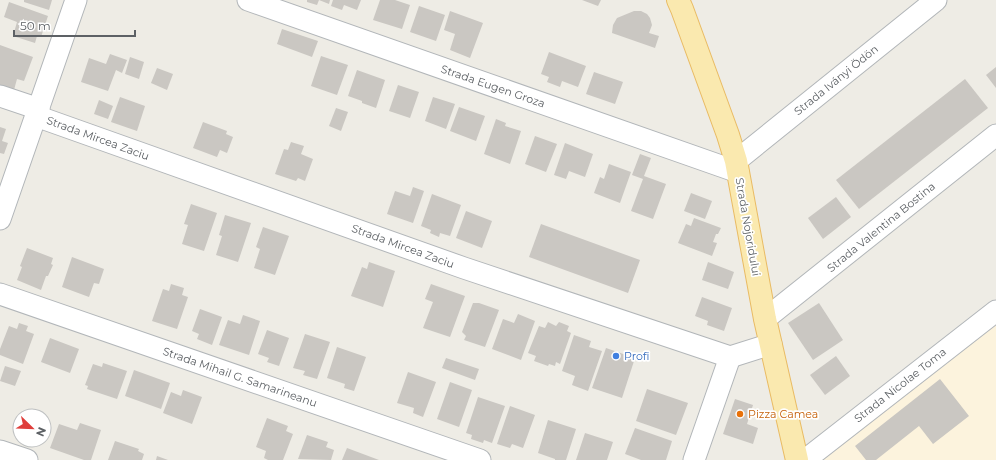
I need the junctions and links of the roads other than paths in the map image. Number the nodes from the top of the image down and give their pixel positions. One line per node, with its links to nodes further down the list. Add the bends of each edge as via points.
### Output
1 (76, 0): 6 (street)
2 (248, 0): 8 (street, Strada Eugen Groza)
3 (936, 0): 8 (street, Strada Iványi Ödön)
4 (684, 3): 8 (main road, Strada Nojoridului)
5 (0, 96): 6 (street, Strada Mircea Zaciu)
6 (38, 113): 9 (street); 14 (street, Strada Mircea Zaciu, via 457,265)
7 (996, 135): 12 (street, Strada Valentina Bostina)
8 (737, 166): 12 (main road, Strada Nojoridului)
9 (0, 219)
10 (0, 294): 17 (street, Strada Mihail G. Samarineanu)
11 (996, 311): 20 (street, Strada Nicolae Toma)
12 (765, 319): 13 (main road, Strada Nojoridului)
13 (771, 344): 14 (street); 19 (main road, Strada Nojoridului)
14 (730, 357): 18 (street)
15 (0, 451): 16 (street)
16 (27, 460)
17 (480, 460)
18 (694, 460)
19 (797, 460)
20 (805, 460)

